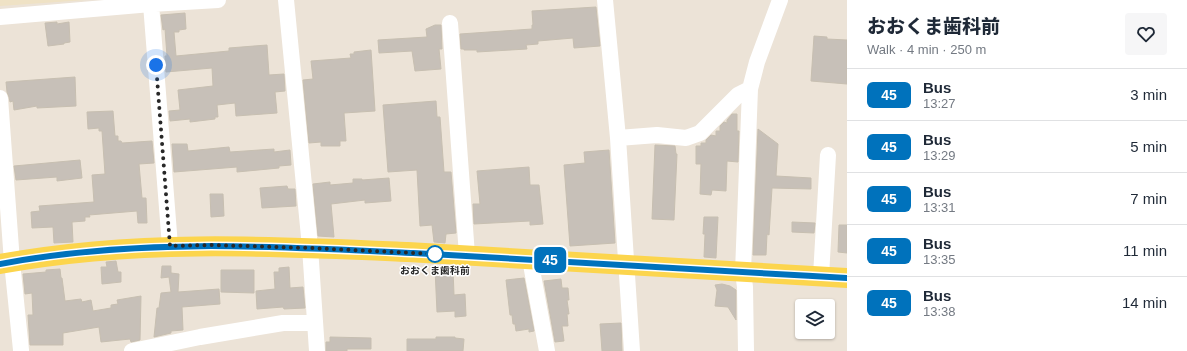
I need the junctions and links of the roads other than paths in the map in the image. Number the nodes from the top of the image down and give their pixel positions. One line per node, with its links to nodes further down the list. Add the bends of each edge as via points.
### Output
1 (218, 0): 5 (street)
2 (286, 0): 14 (street)
3 (605, 0): 11 (street)
4 (780, 0): 8 (street)
5 (151, 4): 6 (street); 13 (street)
6 (0, 17)
7 (450, 23): 15 (street)
8 (750, 89): 11 (street, via 738,95 700,133 686,138 658,135); 19 (street)
9 (0, 98): 10 (street)
10 (1, 124): 17 (street)
11 (618, 138): 18 (street)
12 (828, 155): 20 (street)
13 (170, 246): 14 (main road); 17 (main road, via 92,251)
14 (310, 248): 15 (main road); 22 (street)
15 (467, 255): 16 (main road)
16 (530, 259): 18 (main road); 26 (street)
17 (6, 263): 23 (street)
18 (625, 264): 19 (main road); 27 (street)
19 (743, 272): 20 (main road); 28 (street)
20 (821, 276): 21 (main road)
21 (847, 278)
22 (315, 323): 24 (street, via 283,323); 25 (street)
23 (19, 351)
24 (133, 351)
25 (317, 351)
26 (547, 351)
27 (632, 351)
28 (746, 351)

